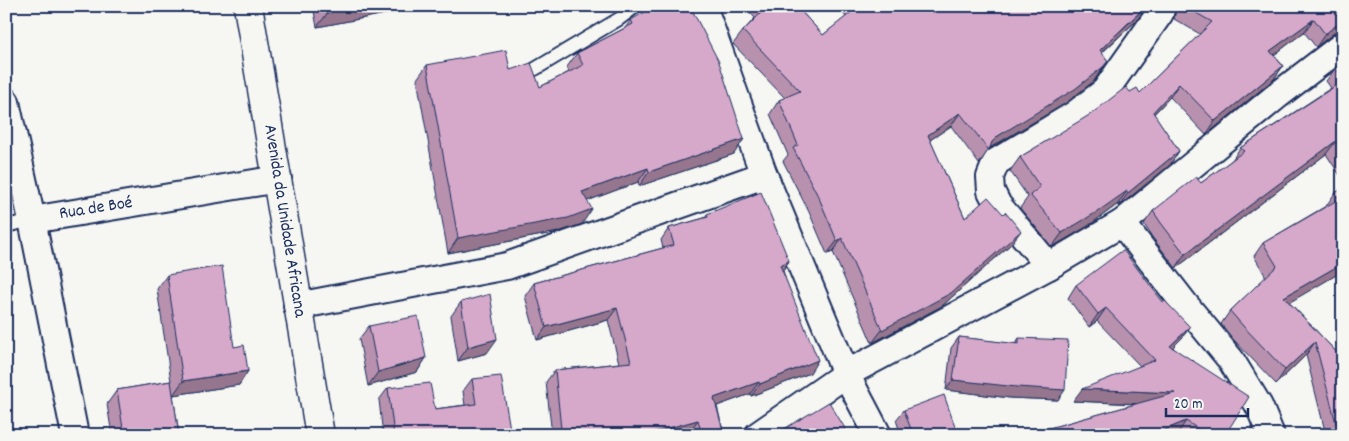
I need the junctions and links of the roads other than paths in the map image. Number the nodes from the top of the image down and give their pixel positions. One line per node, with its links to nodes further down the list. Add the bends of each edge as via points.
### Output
1 (248, 6): 9 (street, Avenida da Unidade Africana)
2 (636, 6): 6 (lane)
3 (703, 6): 8 (street)
4 (1162, 6): 13 (street, via 1105,91 1074,115 996,162 992,170 991,191 998,205)
5 (1343, 45): 11 (street, via 1278,94)
6 (535, 69)
7 (6, 102): 10 (street)
8 (764, 175): 14 (street, via 507,266); 15 (street)
9 (278, 179): 10 (street, Rua de Boé); 14 (street, Avenida da Unidade Africana)
10 (32, 220): 12 (lane); 16 (street)
11 (1122, 223): 13 (street); 20 (street, via 1231,360 1259,406)
12 (6, 226)
13 (1049, 266): 15 (street)
14 (297, 306): 17 (street, Avenida da Unidade Africana)
15 (846, 374): 18 (street); 19 (street)
16 (75, 435)
17 (320, 435)
18 (758, 435)
19 (878, 435)
20 (1271, 435)

